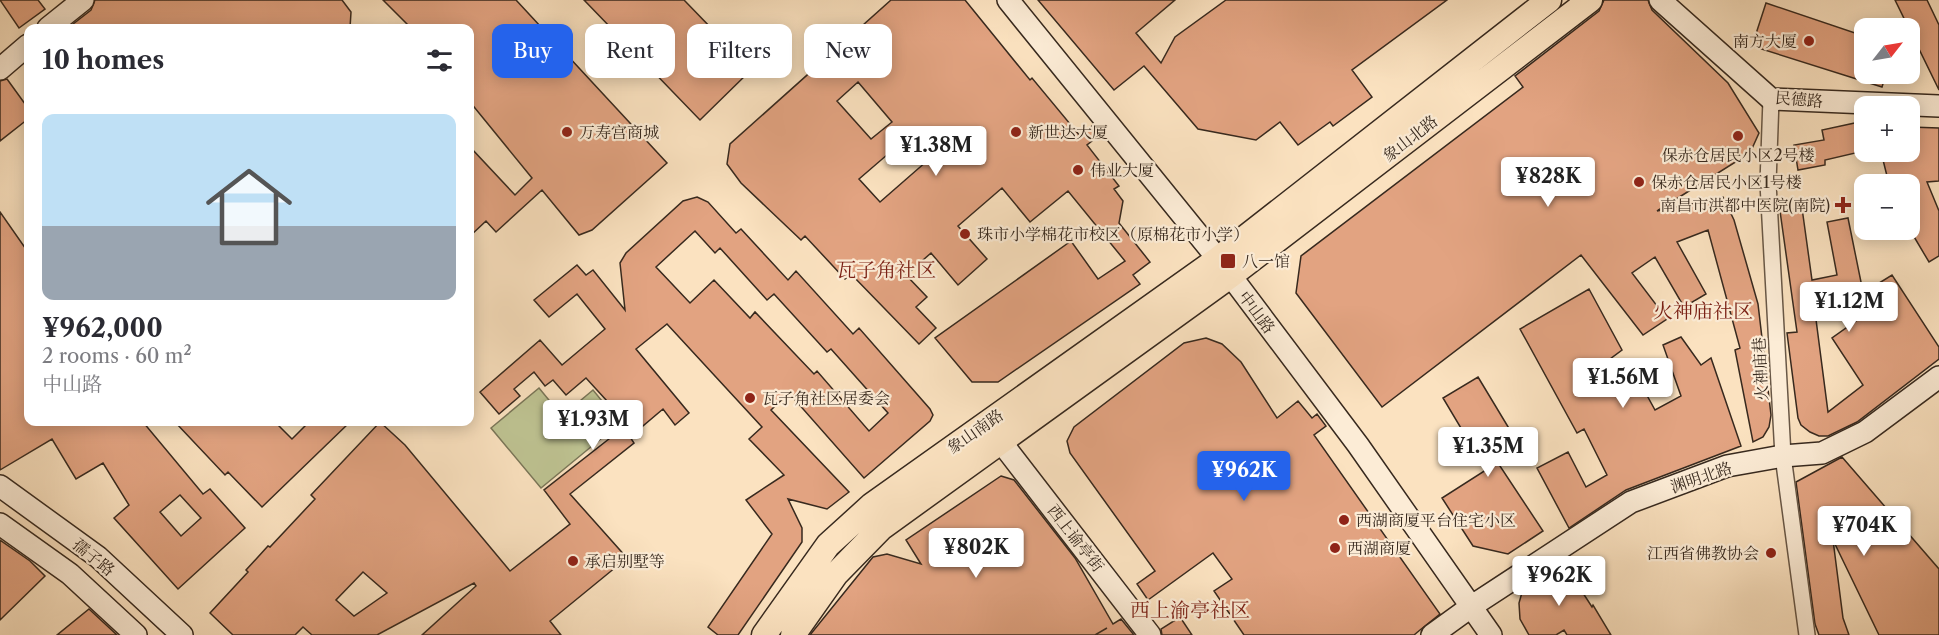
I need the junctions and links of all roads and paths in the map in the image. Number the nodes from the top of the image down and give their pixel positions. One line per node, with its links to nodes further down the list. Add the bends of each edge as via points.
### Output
1 (82, 0): 6 (main road)
2 (1008, 0): 11 (main road, 中山路)
3 (1549, 0): 11 (main road, 象山北路)
4 (1590, 0): 11 (main road, 象山北路)
5 (1660, 0): 9 (main road, 民德路)
6 (53, 24)
7 (24, 48): 8 (main road)
8 (0, 69)
9 (1771, 99): 10 (main road, 民德路); 14 (street, 火神庙巷, via 1768,183)
10 (1939, 106)
11 (1224, 268): 13 (main road, 象山南路); 17 (main road, 中山路, via 1358,445); 20 (main road, 象山南路, via 872,505 828,545)
12 (1939, 377): 14 (main road, 渊明北路, via 1865,432 1822,453)
13 (1001, 442): 21 (main road, 象山南路, via 867,540 836,574); 22 (main road, 西上谕亭街)
14 (1783, 456): 17 (main road, 渊明北路, via 1727,466 1631,502); 25 (street, 火神庙巷)
15 (0, 486): 19 (main road, 孺子路, via 98,557)
16 (0, 524): 18 (main road, 孺子路, via 70,574)
17 (1472, 606): 23 (main road, 渊明北路); 24 (main road, 中山路)
18 (136, 635)
19 (182, 635)
20 (764, 635)
21 (793, 635)
22 (1150, 635)
23 (1432, 635)
24 (1491, 635)
25 (1807, 635)

